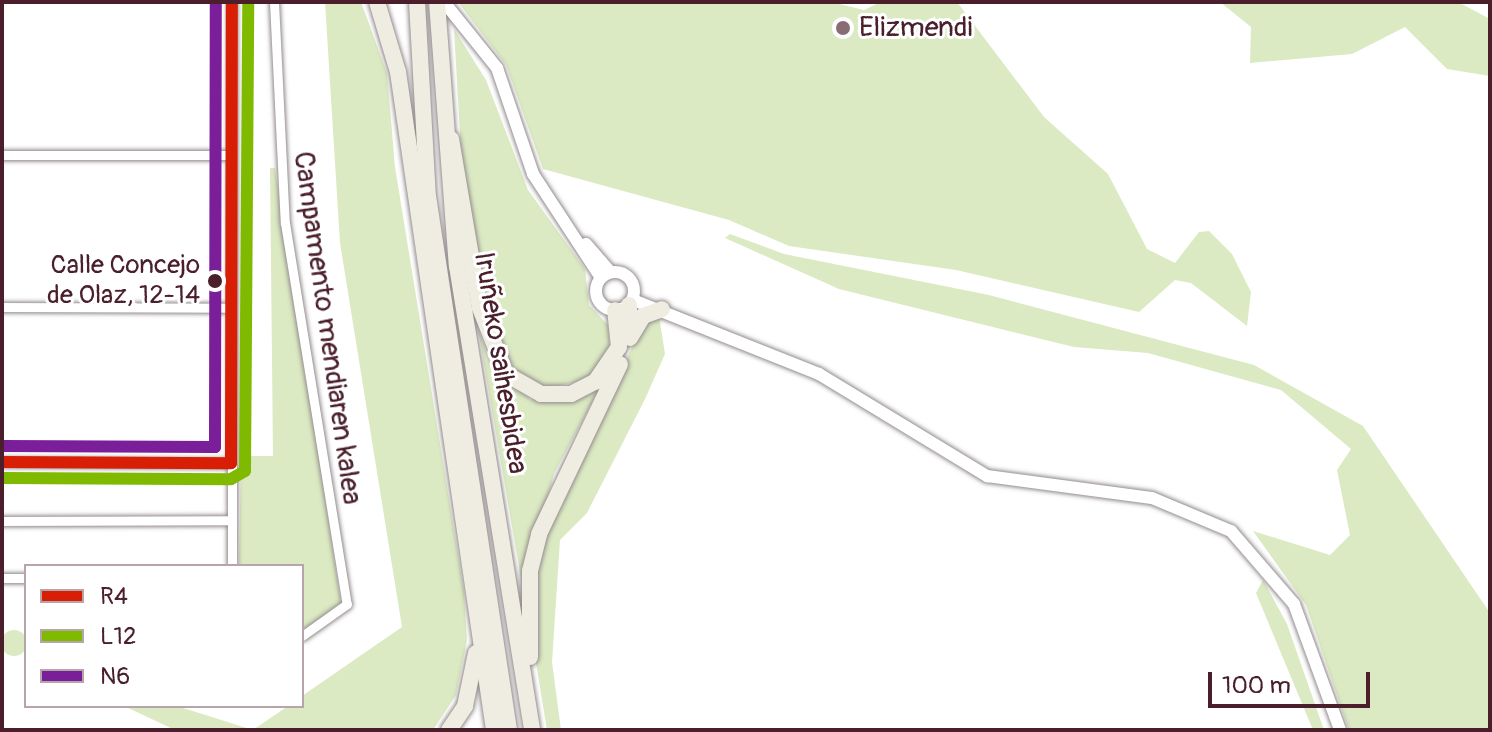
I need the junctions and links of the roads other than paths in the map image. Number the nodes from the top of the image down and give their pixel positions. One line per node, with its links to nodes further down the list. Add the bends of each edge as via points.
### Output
1 (232, 2): 11 (street)
2 (274, 2): 26 (street, Campamento mendiaren kalea, via 285,223 347,604)
3 (377, 2): 9 (highway)
4 (417, 2): 7 (highway, Iruñeko saihesbidea)
5 (437, 2): 8 (highway, Iruñeko saihesbidea)
6 (444, 2): 12 (street, via 497,68 533,174)
7 (415, 45): 9 (highway); 30 (highway, Iruñeko saihesbidea, via 430,212)
8 (438, 60): 13 (highway, via 480,308 506,374 541,394 571,394 595,382 619,347); 31 (highway, Iruñeko saihesbidea, via 457,266)
9 (403, 117): 27 (highway)
10 (2, 155): 11 (street)
11 (232, 155): 15 (street)
12 (606, 275): 13 (street, via 627,275); 13 (street, via 598,300)
13 (628, 301): 16 (street); 17 (street); 18 (highway)
14 (2, 307): 15 (street)
15 (232, 308): 20 (street)
16 (662, 309): 17 (street); 18 (highway, via 643,316)
17 (696, 322): 33 (street, via 819,374 987,476 1152,498 1231,531 1267,564 1294,604)
18 (630, 340): 32 (highway, via 552,496 533,559 528,644)
19 (2, 462): 20 (street)
20 (231, 463): 21 (street)
21 (232, 520): 22 (street); 23 (street)
22 (2, 521)
23 (232, 564)
24 (2, 578): 25 (street)
25 (24, 578)
26 (304, 635)
27 (478, 644): 28 (highway, via 465,706); 29 (highway)
28 (449, 730)
29 (494, 730)
30 (509, 730)
31 (532, 730)
32 (540, 730)
33 (1340, 730)

